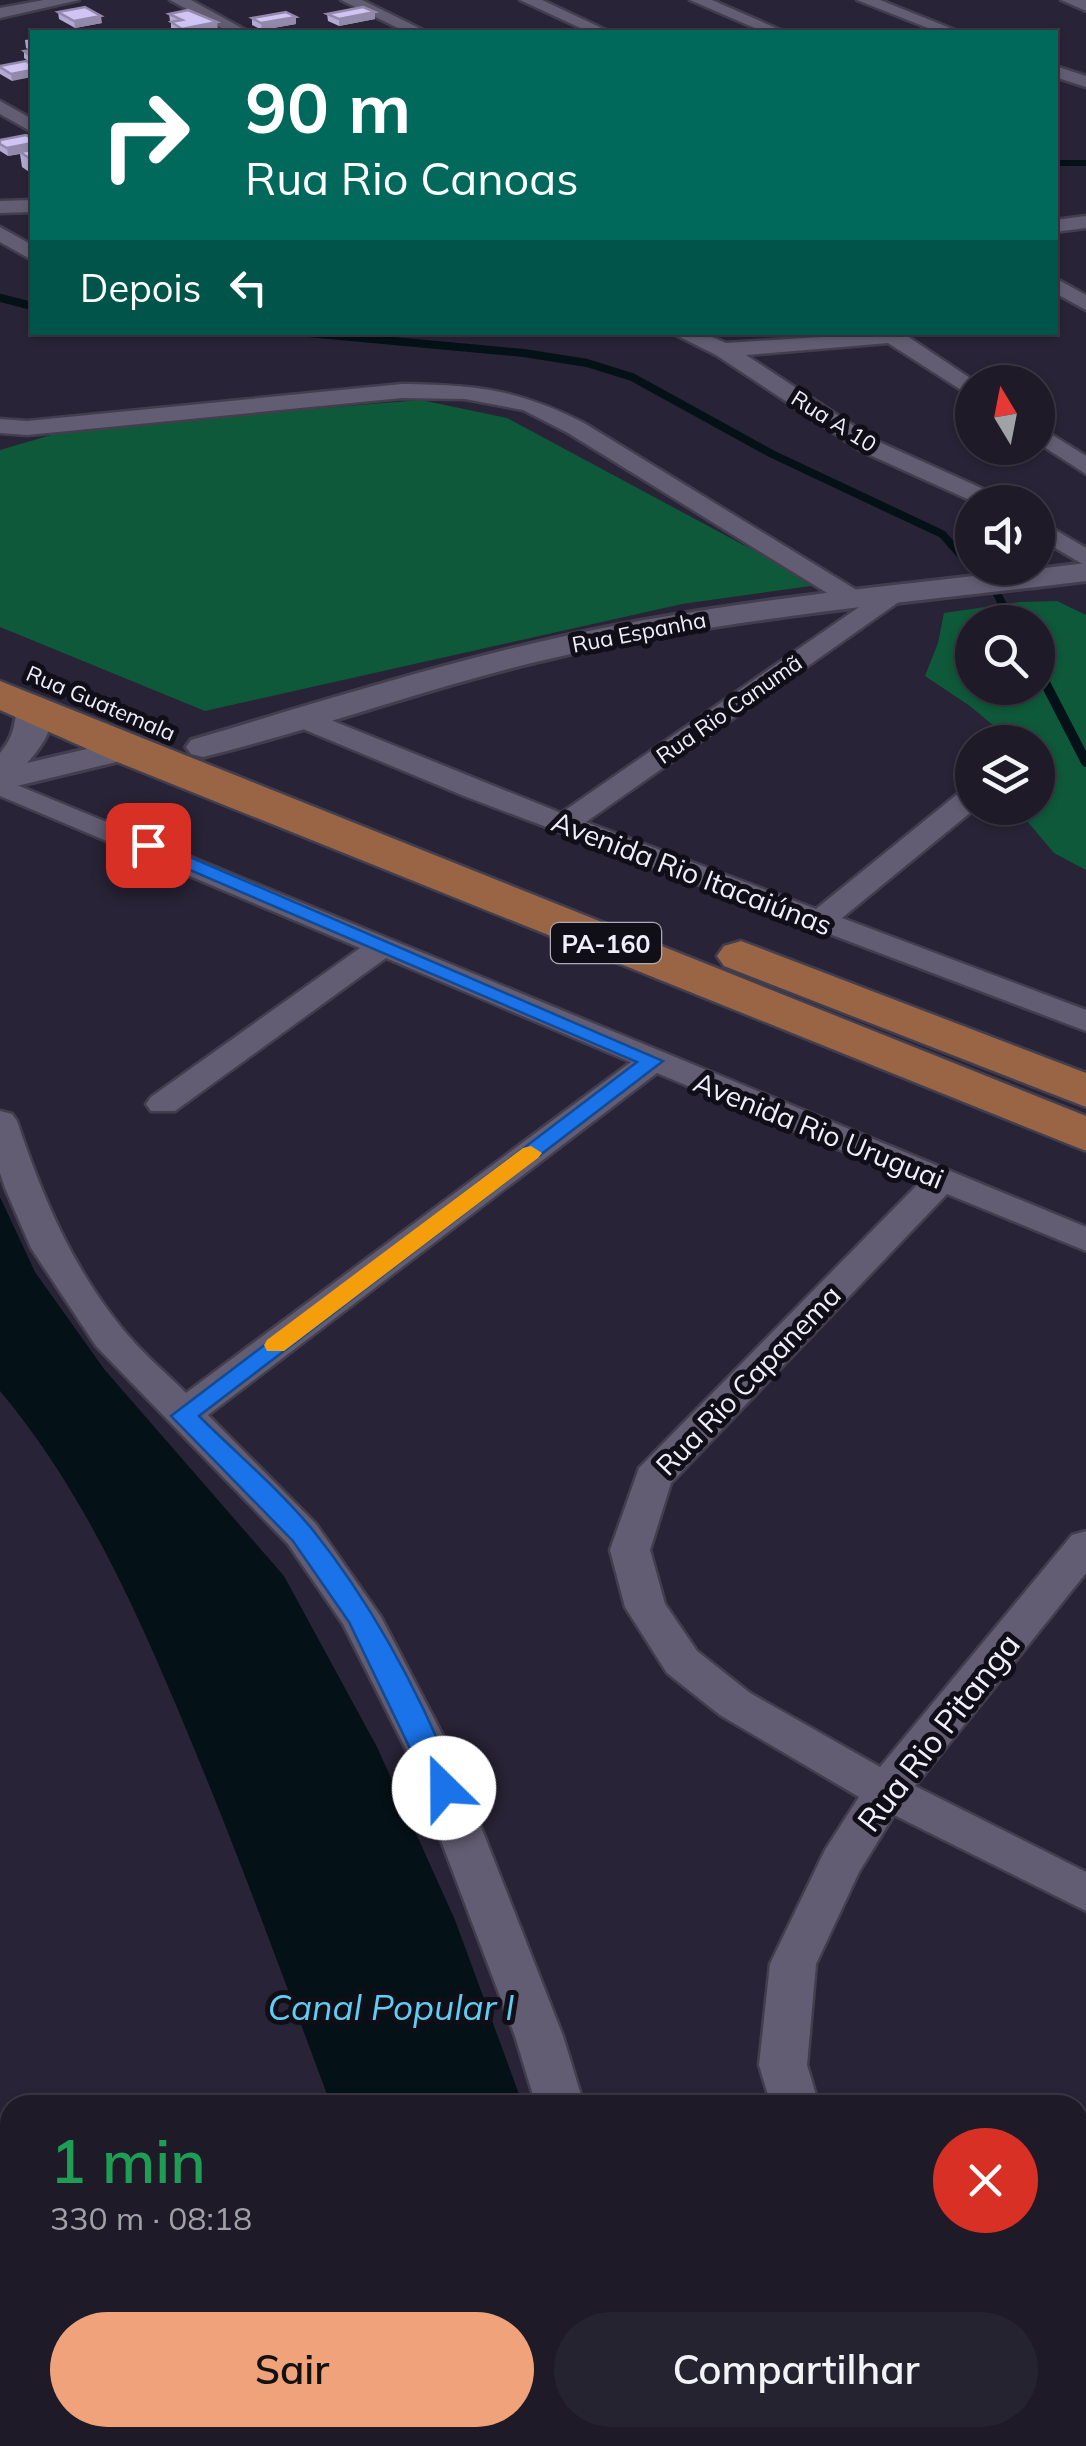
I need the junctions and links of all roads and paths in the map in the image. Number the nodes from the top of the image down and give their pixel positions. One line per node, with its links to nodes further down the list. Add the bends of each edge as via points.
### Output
1 (2, 0): 10 (street)
2 (71, 0): 10 (street)
3 (178, 0): 13 (street)
4 (349, 0): 14 (street)
5 (528, 0): 15 (street)
6 (698, 0): 16 (street)
7 (865, 0): 17 (street)
8 (1069, 0): 9 (street)
9 (1086, 6)
10 (20, 9): 11 (street); 12 (street)
11 (0, 13)
12 (48, 25)
13 (237, 30)
14 (415, 30)
15 (597, 30)
16 (773, 30)
17 (947, 30)
18 (1058, 72): 19 (street)
19 (1086, 82)
20 (0, 106): 21 (street)
21 (30, 125)
22 (30, 206): 23 (street)
23 (0, 207)
24 (1086, 222): 25 (street)
25 (1058, 226)
26 (0, 234): 27 (street)
27 (30, 253)
28 (1058, 286): 29 (street)
29 (1086, 304)
30 (687, 335): 33 (street, Rua A 10)
31 (879, 335): 33 (street)
32 (890, 335): 34 (street)
33 (724, 350): 38 (street, Rua A 10, via 869,446)
34 (955, 379)
35 (4, 429): 43 (street, via 402,391 465,392 529,404)
36 (1055, 446): 37 (street)
37 (1086, 467)
38 (955, 485)
39 (1055, 539): 40 (street)
40 (1086, 560)
41 (1086, 572): 42 (street, Rua Espanha)
42 (894, 594): 43 (street, Rua Espanha); 51 (street, Rua Rio Canumã)
43 (854, 599): 46 (street, Rua Espanha, via 602,638)
44 (0, 660): 47 (main road, Rua Guatemala / PA-160)
45 (17, 702): 48 (main road, Rua Guatemala / PA-160); 49 (street, via 31,738)
46 (301, 718): 47 (street, Rua Espanha); 51 (street, Avenida Rio Itacaiúnas)
47 (203, 747): 56 (main road, PA-160)
48 (125, 750): 49 (street); 59 (main road, PA-160)
49 (0, 780): 53 (street, Avenida Rio Uruguai)
50 (955, 810): 52 (street)
51 (564, 824): 52 (street, Avenida Rio Itacaiúnas)
52 (820, 922): 54 (street, Avenida Rio Itacaiúnas)
53 (383, 946): 55 (street, Avenida Rio Uruguai); 57 (street)
54 (1086, 1021)
55 (652, 1061): 60 (street, Avenida Rio Uruguai); 62 (street)
56 (1086, 1091)
57 (164, 1104)
58 (0, 1121): 62 (street, via 49,1248 109,1337)
59 (1086, 1136)
60 (941, 1180): 61 (street, Avenida Rio Uruguai); 64 (street, Rua Rio Capanema, via 652,1478 630,1550 645,1606 682,1662 735,1704)
61 (1086, 1240)
62 (183, 1416): 66 (street, via 302,1534 360,1616 430,1753)
63 (1086, 1545): 64 (street, Rua Rio Pitanga)
64 (886, 1791): 65 (street, Rua Rio Capanema); 67 (street, Rua Rio Pitanga, via 840,1862 793,1964 783,2065)
65 (1086, 1893)
66 (557, 2095)
67 (792, 2095)

